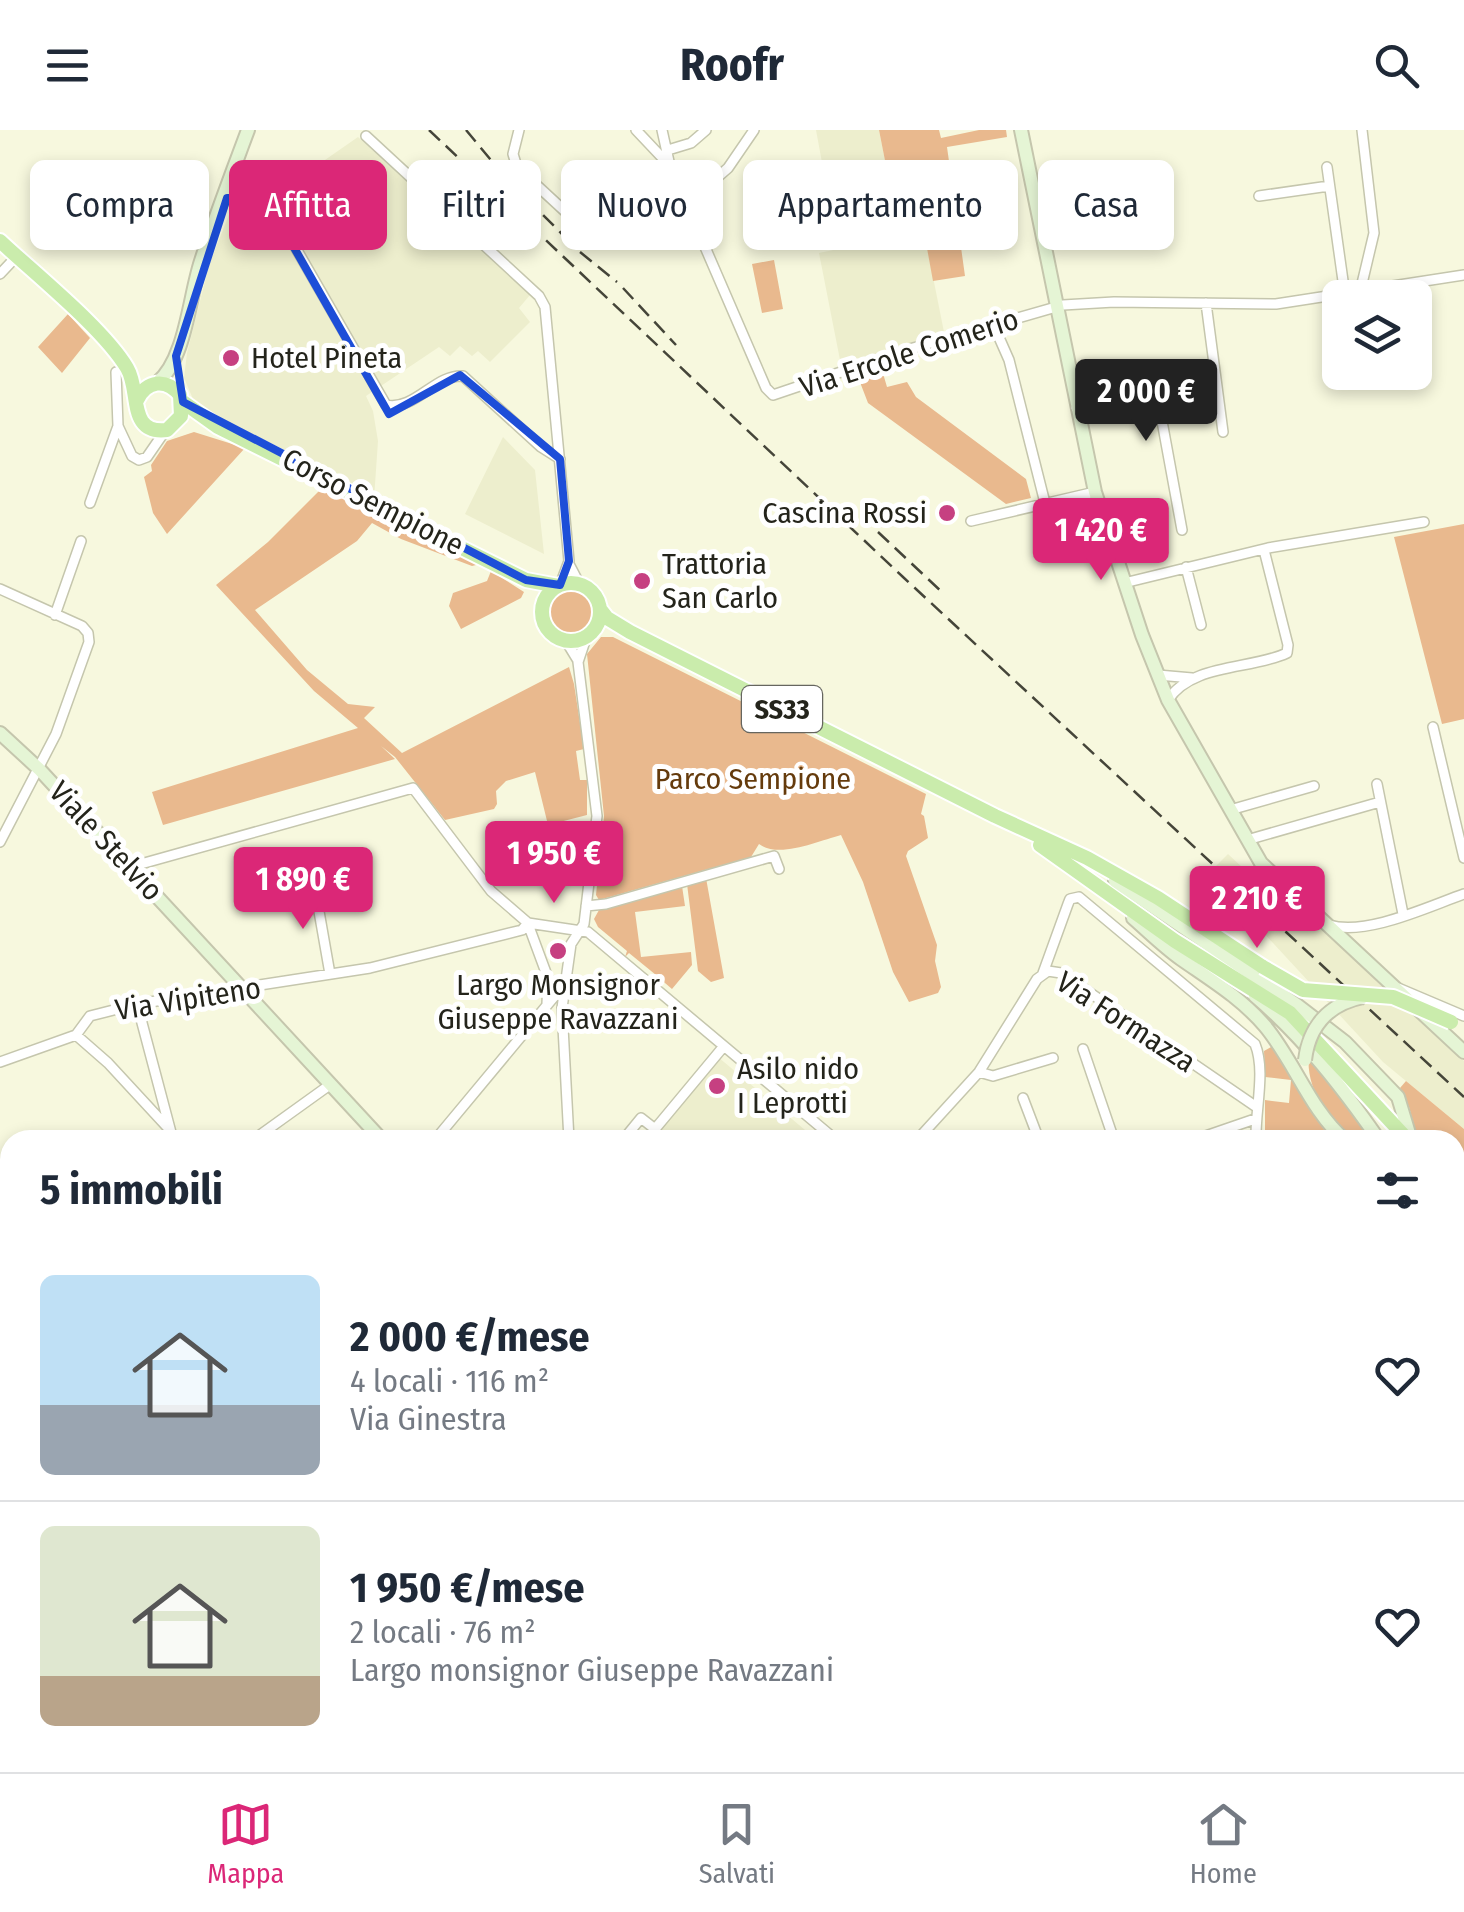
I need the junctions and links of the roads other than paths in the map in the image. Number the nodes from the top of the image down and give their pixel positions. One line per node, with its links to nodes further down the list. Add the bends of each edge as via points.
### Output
1 (248, 130): 11 (street)
2 (519, 130): 21 (street, via 513,158 519,170)
3 (636, 130): 12 (street)
4 (664, 130): 10 (street)
5 (706, 130): 10 (street)
6 (754, 130): 15 (street)
7 (1020, 130): 33 (street)
8 (1362, 130): 29 (street, via 1374,234)
9 (366, 136): 47 (street, via 545,307)
10 (668, 150): 13 (street)
11 (237, 160)
12 (664, 160)
13 (669, 160)
14 (1327, 167): 17 (street)
15 (723, 172)
16 (229, 183): 20 (street)
17 (1329, 186): 18 (street); 28 (street)
18 (1259, 196)
19 (229, 198): 20 (street)
20 (222, 202): 35 (street)
21 (561, 208)
22 (0, 241): 25 (main road)
23 (297, 250): 47 (street, via 386,405 397,407 446,378 464,376)
24 (707, 250): 34 (street, Via Ercole Comerio, via 773,395)
25 (16, 256): 26 (street); 36 (main road, via 96,332)
26 (0, 274)
27 (1464, 276): 30 (street, Via Ercole Comerio)
28 (1343, 280)
29 (1363, 280)
30 (1432, 281)
31 (1322, 298): 32 (street, Via Ercole Comerio)
32 (1206, 303): 33 (street, Via Ercole Comerio); 45 (street)
33 (1055, 308): 34 (street, Via Ercole Comerio); 40 (street)
34 (994, 326): 50 (street)
35 (176, 356): 37 (street); 38 (street)
36 (121, 370): 37 (main road); 39 (main road); 41 (street)
37 (155, 384): 38 (main road, via 169,385); 39 (main road)
38 (182, 399): 43 (main road, Corso Sempione); 44 (main road, via 181,416)
39 (136, 400): 42 (main road)
40 (1076, 408): 48 (street); 53 (street, via 1157,394)
41 (118, 426): 46 (street, via 136,460); 49 (street)
42 (146, 426): 44 (main road); 46 (street)
43 (218, 427): 44 (main road, Corso Sempione); 58 (main road, Corso Sempione)
44 (170, 428): 46 (street)
45 (1224, 432)
46 (149, 452)
47 (560, 459): 56 (street)
48 (1095, 492): 50 (street); 59 (street)
49 (90, 503)
50 (1045, 503): 51 (street)
51 (971, 521)
52 (1424, 522): 55 (street)
53 (1182, 530)
54 (81, 541): 65 (street)
55 (1264, 550): 57 (street); 72 (street, via 1288,651)
56 (568, 561): 60 (street); 61 (street)
57 (1186, 566): 59 (street); 66 (street)
58 (526, 580): 61 (main road); 63 (main road)
59 (1124, 583): 71 (street)
60 (580, 585): 61 (main road); 64 (main road, SS33)
61 (559, 586): 63 (main road)
62 (0, 589): 65 (street)
63 (543, 604): 69 (main road, via 546,628)
64 (600, 609): 67 (main road, SS33); 68 (main road)
65 (55, 615): 76 (street, via 85,629 89,642)
66 (1202, 625)
67 (621, 628): 68 (main road); 81 (main road, SS33)
68 (590, 634): 69 (main road); 70 (street)
69 (566, 641): 70 (street)
70 (578, 662): 91 (street, via 597,816)
71 (1156, 674): 72 (street); 73 (street)
72 (1195, 678): 73 (street)
73 (1168, 700): 80 (street)
74 (1434, 728): 85 (street)
75 (0, 733): 76 (street, Viale Stelvio)
76 (39, 769): 84 (street); 86 (street, Viale Stelvio)
77 (1376, 784): 79 (street)
78 (1314, 786): 80 (street)
79 (1380, 802): 83 (street); 92 (street)
80 (1230, 810): 83 (street)
81 (995, 816): 82 (main road); 88 (main road)
82 (1045, 840): 105 (main road, bridge, via 1145,890 1308,991); 138 (street, via 1143,898 1334,1032 1398,1097)
83 (1247, 840): 93 (street, via 1274,877)
84 (0, 842)
85 (1464, 858)
86 (130, 866): 94 (street, via 413,788 492,891); 104 (street, Viale Stelvio)
87 (779, 870): 91 (street, via 774,856)
88 (1083, 874): 101 (main road); 120 (street, via 1246,1006 1278,1043)
89 (314, 882): 99 (street)
90 (1464, 894): 92 (street)
91 (586, 906): 96 (street)
92 (1403, 914): 95 (street)
93 (1322, 922): 95 (street, via 1344,929); 97 (street)
94 (528, 923): 96 (street); 99 (street, Via Vipiteno, via 522,930); 100 (street)
95 (1372, 926): 97 (street)
96 (581, 930): 102 (street, via 571,944); 111 (street)
97 (1345, 943): 103 (street)
98 (1043, 972): 116 (street, Via Formazza); 119 (street, Via Formazza, via 1060,973); 119 (street, via 1070,899 1079,898 1255,1044)
99 (330, 974): 104 (street, Via Vipiteno)
100 (547, 974): 102 (street, via 555,985); 107 (street)
101 (1238, 982): 136 (street, via 1285,1022); 137 (main road, via 1295,1018)
102 (565, 984): 107 (street); 109 (street)
103 (1393, 987): 108 (street); 113 (street)
104 (243, 989): 106 (street, Via Vipiteno); 117 (street, Viale Stelvio)
105 (1375, 995): 108 (main road, bridge); 120 (street, bridge, via 1327,1013 1312,1032 1305,1060)
106 (136, 1004): 110 (street, Via Vipiteno, via 90,1016); 123 (street)
107 (543, 1011): 109 (street); 126 (street)
108 (1460, 1022)
109 (561, 1028): 127 (street)
110 (76, 1035): 115 (street, Via Vipiteno); 122 (street)
111 (724, 1046): 128 (street, via 655,1129 642,1118); 129 (street)
112 (1082, 1048): 132 (street)
113 (1464, 1052)
114 (1053, 1058): 116 (street, via 991,1077)
115 (0, 1062)
116 (979, 1072): 130 (street, Via Formazza)
117 (330, 1084): 124 (street); 125 (street, Viale Stelvio)
118 (1024, 1098): 131 (street)
119 (1255, 1106): 121 (street)
120 (1318, 1109): 135 (street)
121 (1255, 1119): 133 (street); 134 (street)
122 (167, 1130)
123 (170, 1130)
124 (267, 1130)
125 (373, 1130)
126 (443, 1130)
127 (567, 1130)
128 (632, 1130)
129 (824, 1130)
130 (926, 1130)
131 (1035, 1130)
132 (1111, 1130)
133 (1223, 1130)
134 (1256, 1130)
135 (1334, 1130)
136 (1372, 1130)
137 (1399, 1130)
138 (1406, 1130)

